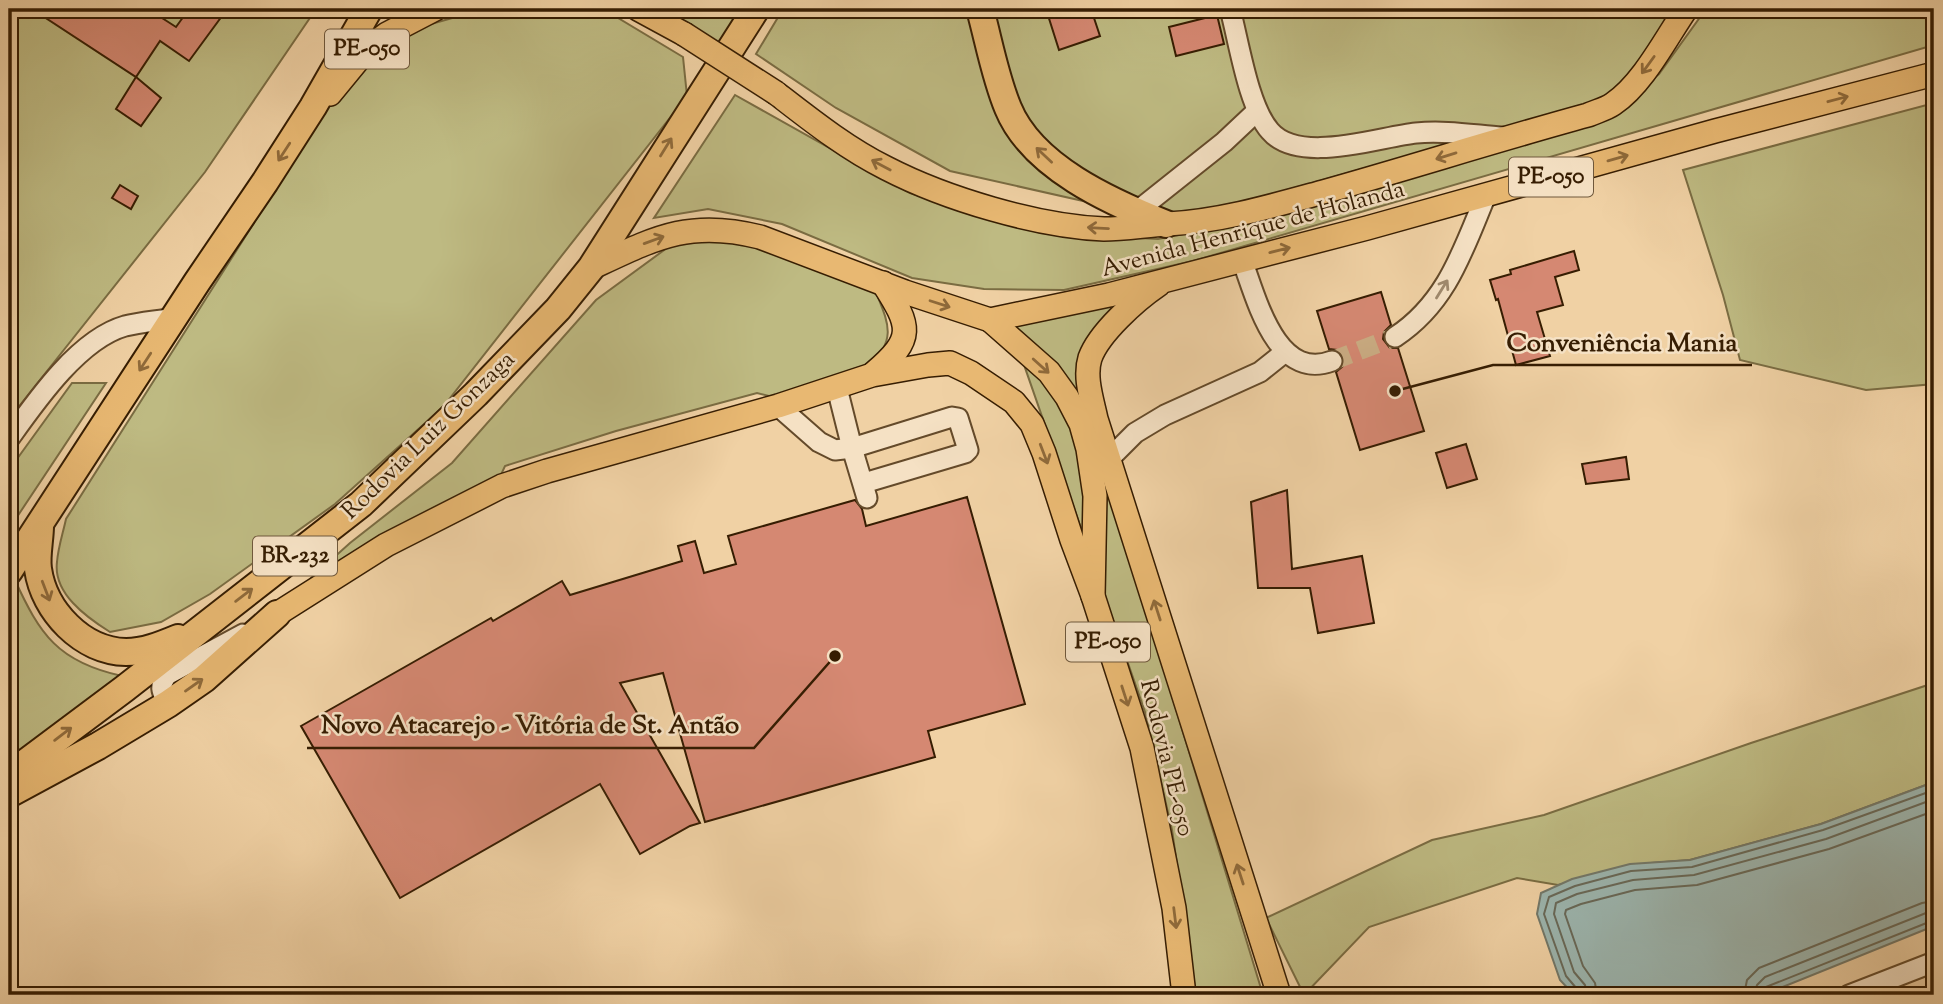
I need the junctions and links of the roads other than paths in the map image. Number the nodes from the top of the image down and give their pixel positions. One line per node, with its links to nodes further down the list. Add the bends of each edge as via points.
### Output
1 (369, 9): 9 (highway)
2 (435, 9): 9 (main road, PE-050, via 367,49)
3 (638, 9): 14 (main road, Avenida Henrique de Holanda / PE-050, one-way to 3, bridge, via 1132,228 1047,222 923,185 884,168 776,93)
4 (756, 9): 16 (highway, Rodovia Luiz Gonzaga / BR-232, one-way to 4)
5 (980, 9): 13 (highway, one-way to 5, via 1062,172 1021,131 1005,101)
6 (1230, 9): 10 (street)
7 (1686, 9): 11 (main road, Avenida Henrique de Holanda / PE-050, one-way to 11, via 1625,95 1588,115)
8 (1934, 74): 12 (main road, Avenida Henrique de Holanda / PE-050, one-way to 8)
9 (313, 107): 19 (highway, one-way to 19)
10 (1257, 111): 11 (street, via 1271,132 1300,145 1325,147 1443,132); 13 (street)
11 (1507, 138): 14 (main road, Avenida Henrique de Holanda / PE-050, one-way to 14, via 1263,208)
12 (1486, 195): 15 (main road, Avenida Henrique de Holanda / PE-050, one-way to 12); 21 (street, one-way to 12, via 1425,314 1443,288)
13 (1136, 212): 14 (highway)
14 (1166, 224)
15 (1242, 260): 17 (main road, Avenida Henrique de Holanda / PE-050); 22 (street, via 1266,322)
16 (591, 268): 18 (main road, PE-050, one-way to 18, via 672,234 708,228 760,237); 34 (highway, Rodovia Luiz Gonzaga / BR-232, one-way to 16, via 398,471 558,309)
17 (1167, 279): 20 (main road, Avenida Henrique de Holanda / PE-050); 29 (main road, Rodovia PE-050 / PE-050, via 1122,315 1090,359 1089,387)
18 (883, 283): 20 (main road, PE-050, one-way to 20); 24 (main road, via 900,309 905,328 895,355)
19 (174, 318): 27 (street, via 123,327 92,344 61,371); 30 (highway, one-way to 30)
20 (990, 320): 32 (main road, Rodovia PE-050 / PE-050, one-way to 32, via 1049,372 1081,424 1095,496)
21 (1395, 337)
22 (1286, 352): 23 (street, via 1311,363); 29 (street, via 1260,372 1135,433)
23 (1332, 361)
24 (872, 375): 25 (main road); 32 (main road, one-way to 32, via 950,363 1014,402 1032,424 1044,453)
25 (836, 388): 26 (main road); 28 (street)
26 (778, 406): 28 (street, via 819,442 835,450); 33 (main road, via 502,486 386,545)
27 (9, 439)
28 (852, 448): 28 (street, via 865,490 968,450 958,418 952,416)
29 (1109, 459): 40 (main road, Rodovia PE-050 / PE-050, one-way to 29)
30 (40, 524): 31 (highway); 34 (highway, one-way to 34, via 38,569 56,613 73,631 93,644 124,652 151,649)
31 (9, 571)
32 (1093, 596): 39 (main road, Rodovia PE-050 / PE-050, one-way to 39, via 1142,748 1174,908)
33 (277, 614): 36 (highway, via 204,679 168,704)
34 (197, 630): 35 (highway, Rodovia Luiz Gonzaga / BR-232, one-way to 34)
35 (9, 775)
36 (9, 794)
37 (1934, 962): 38 (street)
38 (1871, 991): 41 (street)
39 (1184, 995)
40 (1279, 995)
41 (1849, 995)

